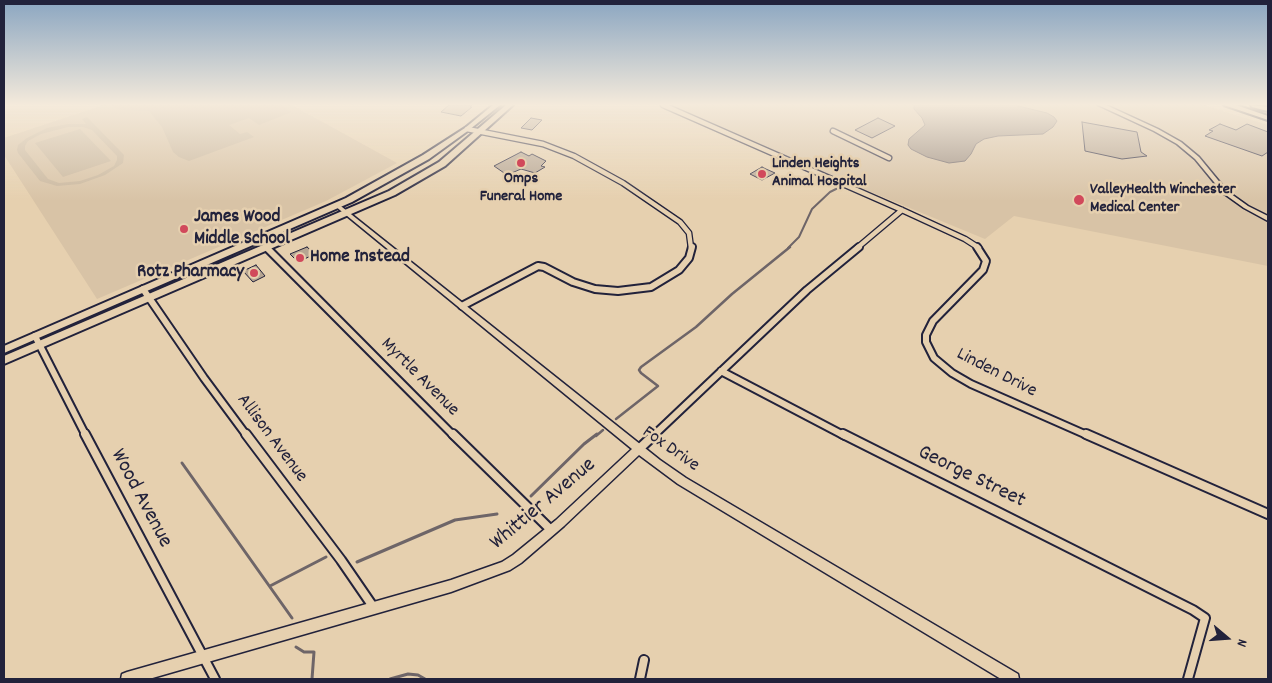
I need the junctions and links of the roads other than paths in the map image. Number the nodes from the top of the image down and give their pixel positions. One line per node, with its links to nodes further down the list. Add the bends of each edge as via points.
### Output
1 (456, 137): 8 (main road, via 403,171)
2 (474, 137): 10 (main road, via 422,177)
3 (505, 137): 17 (street, via 542,144 612,176 680,222 691,238 692,250 679,270 643,289 595,289 538,266)
4 (736, 137): 9 (street, Linden Drive)
5 (845, 137): 7 (street)
6 (1168, 137): 11 (street, via 1197,158 1222,190)
7 (889, 158)
8 (338, 206): 10 (main road, Fox Drive); 12 (main road)
9 (902, 210): 22 (street, Whittier Avenue, via 807,290); 24 (street, Linden Drive, via 964,239 985,256 983,270 928,328 926,342 940,364 971,384)
10 (347, 213): 13 (main road); 17 (main road, Fox Drive)
11 (1268, 219)
12 (293, 226): 13 (main road, via 264,242 262,245); 14 (main road)
13 (266, 247): 15 (main road); 25 (street, Myrtle Avenue)
14 (143, 289): 15 (street, Allison Avenue); 16 (main road)
15 (148, 298): 18 (main road); 26 (street, Allison Avenue)
16 (110, 303): 18 (main road, via 108,312); 19 (main road)
17 (462, 306): 23 (main road, Fox Drive)
18 (85, 325): 19 (main road)
19 (37, 340): 20 (main road); 21 (main road); 27 (street, Wood Avenue)
20 (4, 350)
21 (4, 360)
22 (721, 371): 23 (street, Whittier Avenue); 33 (street, George Street, via 929,479 1184,604 1205,618)
23 (639, 449): 25 (main road, Whittier Avenue); 32 (main road, Fox Drive, via 682,481)
24 (1268, 514)
25 (551, 530): 26 (main road, Whittier Avenue, via 518,559 498,569)
26 (374, 608): 27 (main road, Whittier Avenue)
27 (203, 657): 29 (main road, Whittier Avenue); 30 (street, Wood Avenue)
28 (644, 660): 31 (street)
29 (127, 679)
30 (215, 679)
31 (640, 679)
32 (1013, 679)
33 (1188, 679)

